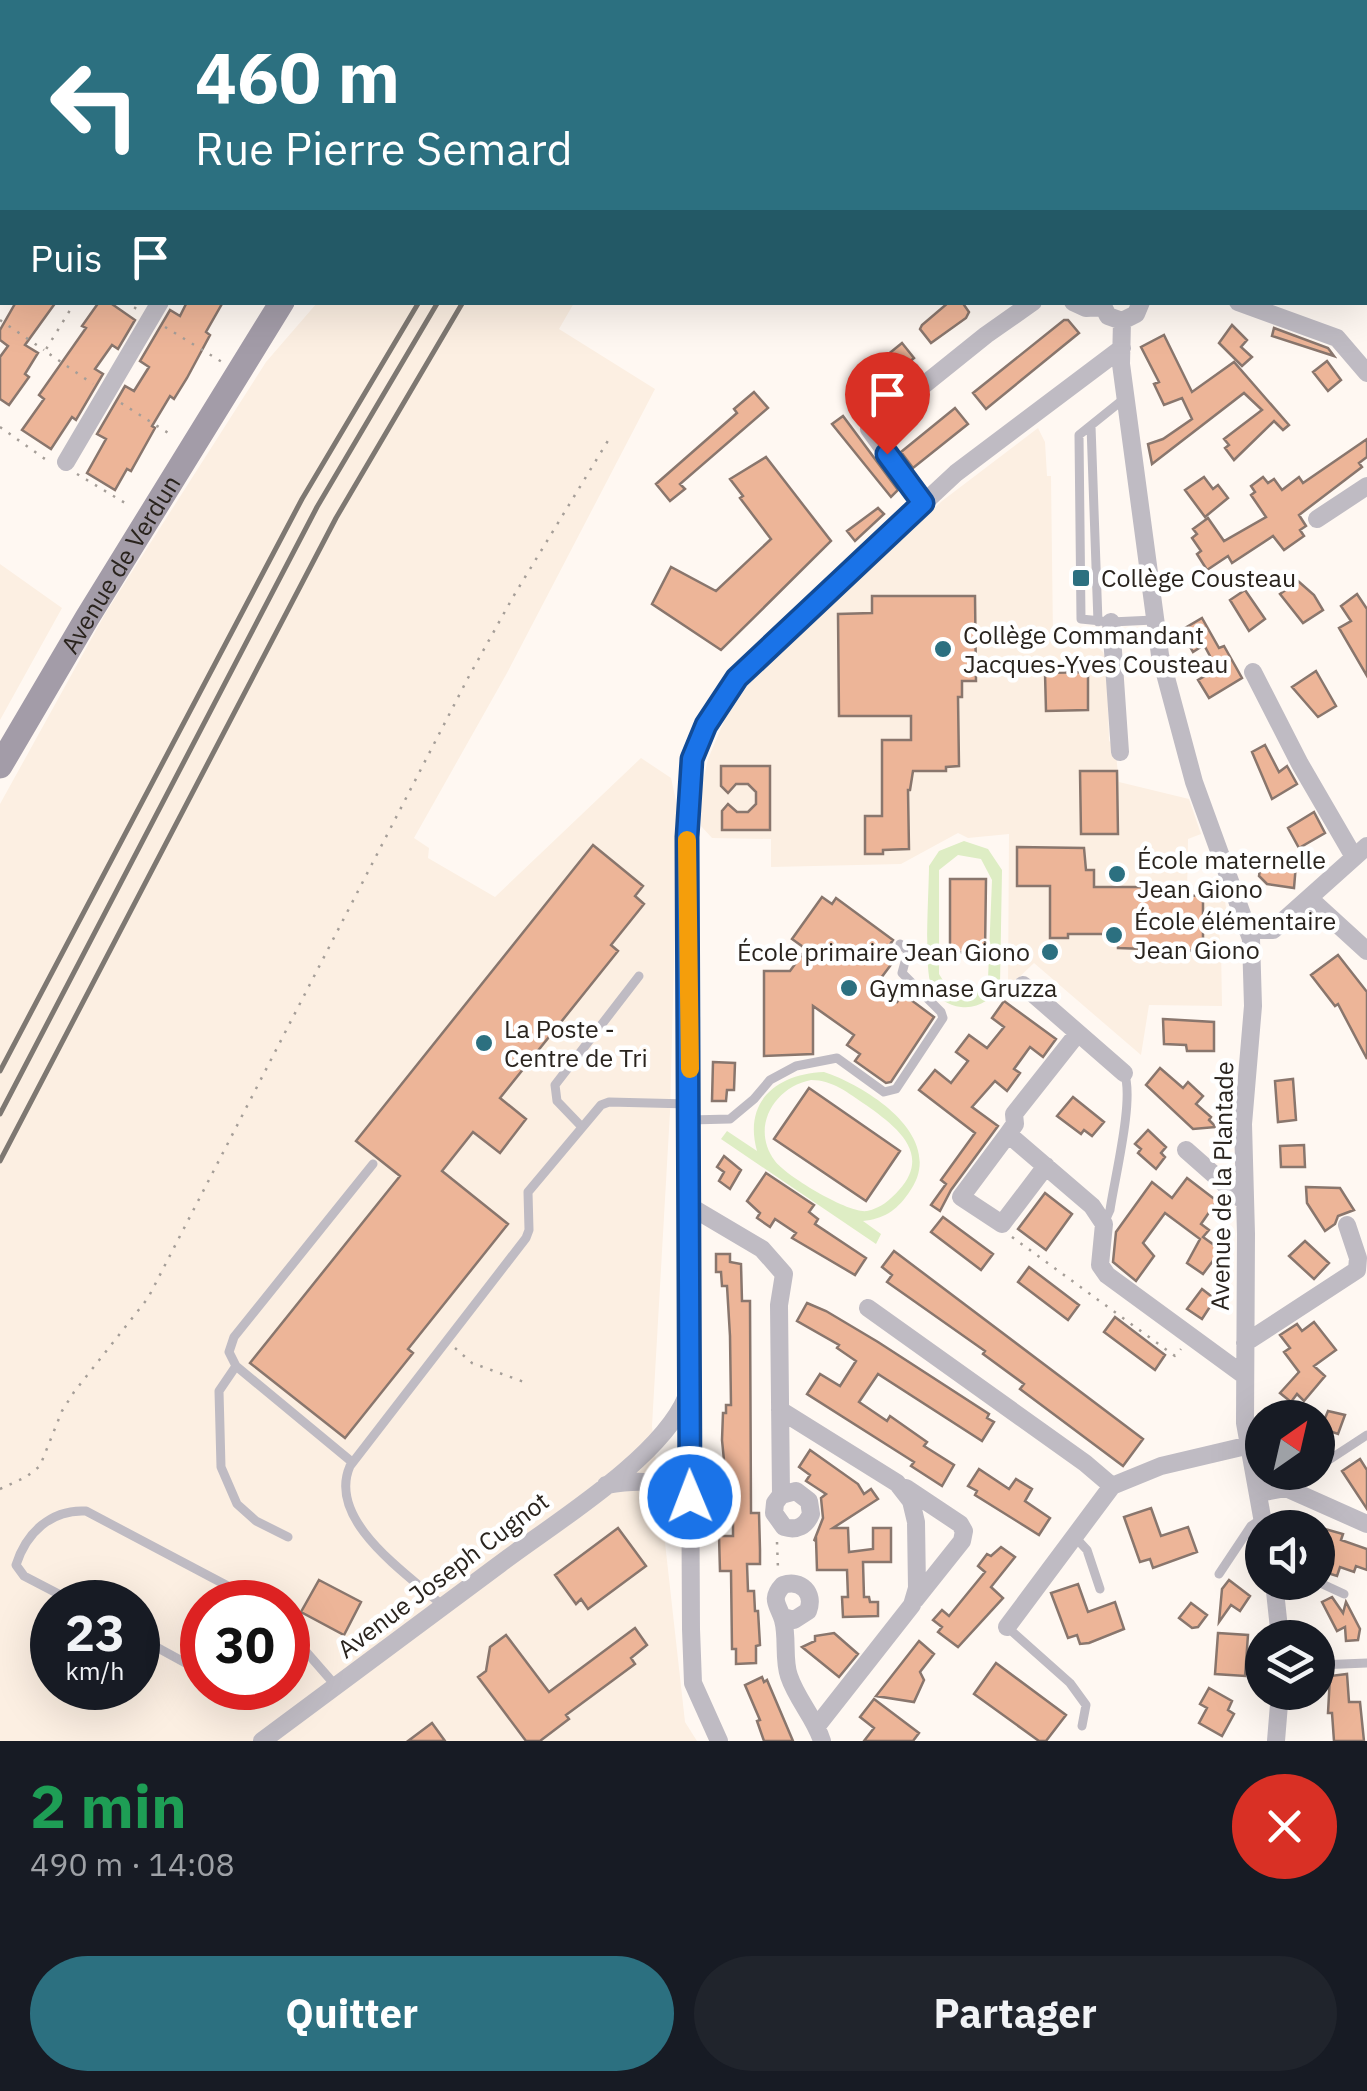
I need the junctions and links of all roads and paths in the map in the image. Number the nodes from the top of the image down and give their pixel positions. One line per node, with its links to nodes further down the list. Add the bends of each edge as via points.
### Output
1 (73, 305): 11 (path)
2 (280, 305): 12 (main road)
3 (287, 305): 12 (main road)
4 (1029, 305): 22 (street, via 869,429)
5 (1101, 305): 7 (street, via 1112,319)
6 (1246, 305): 13 (street, via 1337,338)
7 (1138, 309): 10 (street, Avenue de la Plantade)
8 (156, 310): 12 (path); 14 (street)
9 (0, 320): 11 (path)
10 (1122, 348): 15 (street, Avenue de la Plantade); 22 (street)
11 (45, 350): 14 (path)
12 (240, 368): 19 (main road, Avenue de Verdun)
13 (1367, 374)
14 (107, 394): 19 (path); 20 (street)
15 (1125, 398): 16 (lane); 25 (street, Avenue de la Plantade)
16 (1090, 426): 26 (lane); 26 (lane, via 1079,436 1081,619)
17 (0, 427): 20 (path, via 45,459)
18 (609, 438): 67 (path, via 468,678 148,1298 74,1392 40,1466)
19 (191, 447): 23 (main road, Avenue de Verdun)
20 (67, 461): 23 (path, via 75,473)
21 (1367, 486): 24 (street)
22 (923, 503): 39 (street, via 737,678 692,759)
23 (149, 516): 29 (main road, Avenue de Verdun)
24 (1317, 519)
25 (1154, 620): 26 (lane); 32 (street, Avenue de la Plantade, via 1194,782)
26 (1104, 622): 28 (street)
27 (1253, 672): 30 (street, via 1300,764)
28 (1120, 752)
29 (0, 766)
30 (1361, 852): 31 (street)
31 (1310, 899): 32 (street, via 1273,930); 34 (street)
32 (1247, 930): 45 (street, Avenue de la Plantade, via 1253,1006 1243,1124)
33 (900, 944): 39 (lane, via 908,951 902,972 943,1018 896,1089 884,1092 837,1058 796,1066 770,1080 730,1118)
34 (1367, 951)
35 (638, 976): 40 (lane, via 555,1086 557,1101)
36 (1023, 986): 37 (street)
37 (1078, 1033): 38 (street); 41 (street, via 1014,1114)
38 (1124, 1073): 48 (lane, via 1128,1100)
39 (690, 1112): 40 (lane, via 609,1102); 46 (street)
40 (581, 1126): 52 (lane, via 528,1192 526,1238)
41 (1008, 1134): 44 (street); 47 (street, via 961,1197)
42 (1186, 1150): 45 (street)
43 (372, 1164): 54 (lane, via 234,1336 229,1352)
44 (1046, 1166): 47 (street); 48 (street)
45 (1245, 1202): 53 (street, Avenue de la Plantade)
46 (690, 1208): 57 (street); 59 (street, via 762,1249 784,1274 778,1305)
47 (1002, 1224): 51 (path, via 1175,1356)
48 (1104, 1224): 51 (street, via 1100,1265 1107,1275)
49 (1347, 1225): 53 (street, via 1356,1270)
50 (868, 1308): 66 (street)
51 (1191, 1337): 55 (street)
52 (446, 1340): 56 (path, via 472,1362); 63 (lane)
53 (1245, 1343): 55 (street, Avenue de la Plantade)
54 (236, 1366): 63 (lane); 76 (lane, via 219,1391 220,1468 238,1504)
55 (1245, 1376): 58 (street, Avenue de la Plantade)
56 (524, 1382)
57 (690, 1388): 65 (street, Avenue Joseph Cugnot, via 664,1434); 72 (street)
58 (1248, 1400)
59 (780, 1410): 64 (street); 70 (street)
60 (1366, 1439): 62 (lane)
61 (1245, 1442): 66 (street)
62 (1335, 1457)
63 (352, 1462): 86 (lane, via 345,1487 353,1518)
64 (897, 1482): 85 (street, via 916,1522); 85 (street, via 964,1531)
65 (606, 1485): 72 (street, via 660,1484 682,1498); 86 (street, Avenue Joseph Cugnot)
66 (1112, 1486): 77 (street)
67 (0, 1488)
68 (1258, 1490): 69 (street, Avenue de la Plantade)
69 (1258, 1493): 71 (street, Avenue de la Plantade); 74 (street, via 1286,1488)
70 (781, 1494): 73 (street); 73 (street, via 804,1494 811,1514 794,1529)
71 (1261, 1510)
72 (690, 1516): 97 (street, via 693,1683)
73 (777, 1520): 81 (path)
74 (1367, 1524)
75 (1245, 1535): 78 (lane)
76 (288, 1537)
77 (1075, 1537): 82 (lane, via 1087,1550); 88 (street)
78 (1219, 1574)
79 (32, 1580): 80 (lane, via 16,1565 31,1534 74,1510)
80 (216, 1580)
81 (778, 1589): 87 (street, via 774,1604); 87 (street, via 797,1583 810,1596 803,1616)
82 (1100, 1589)
83 (1335, 1590): 84 (lane)
84 (1344, 1594)
85 (912, 1605): 95 (street)
86 (443, 1606): 92 (street, Avenue Joseph Cugnot)
87 (783, 1617): 95 (street, via 788,1675)
88 (1007, 1627): 94 (lane, via 1070,1683 1086,1705)
89 (310, 1661): 92 (lane)
90 (1367, 1663): 91 (lane)
91 (1335, 1665)
92 (336, 1686): 96 (street, Avenue Joseph Cugnot)
93 (1279, 1710): 98 (street)
94 (1082, 1726)
95 (820, 1733)
96 (262, 1741)
97 (719, 1741)
98 (1276, 1741)

